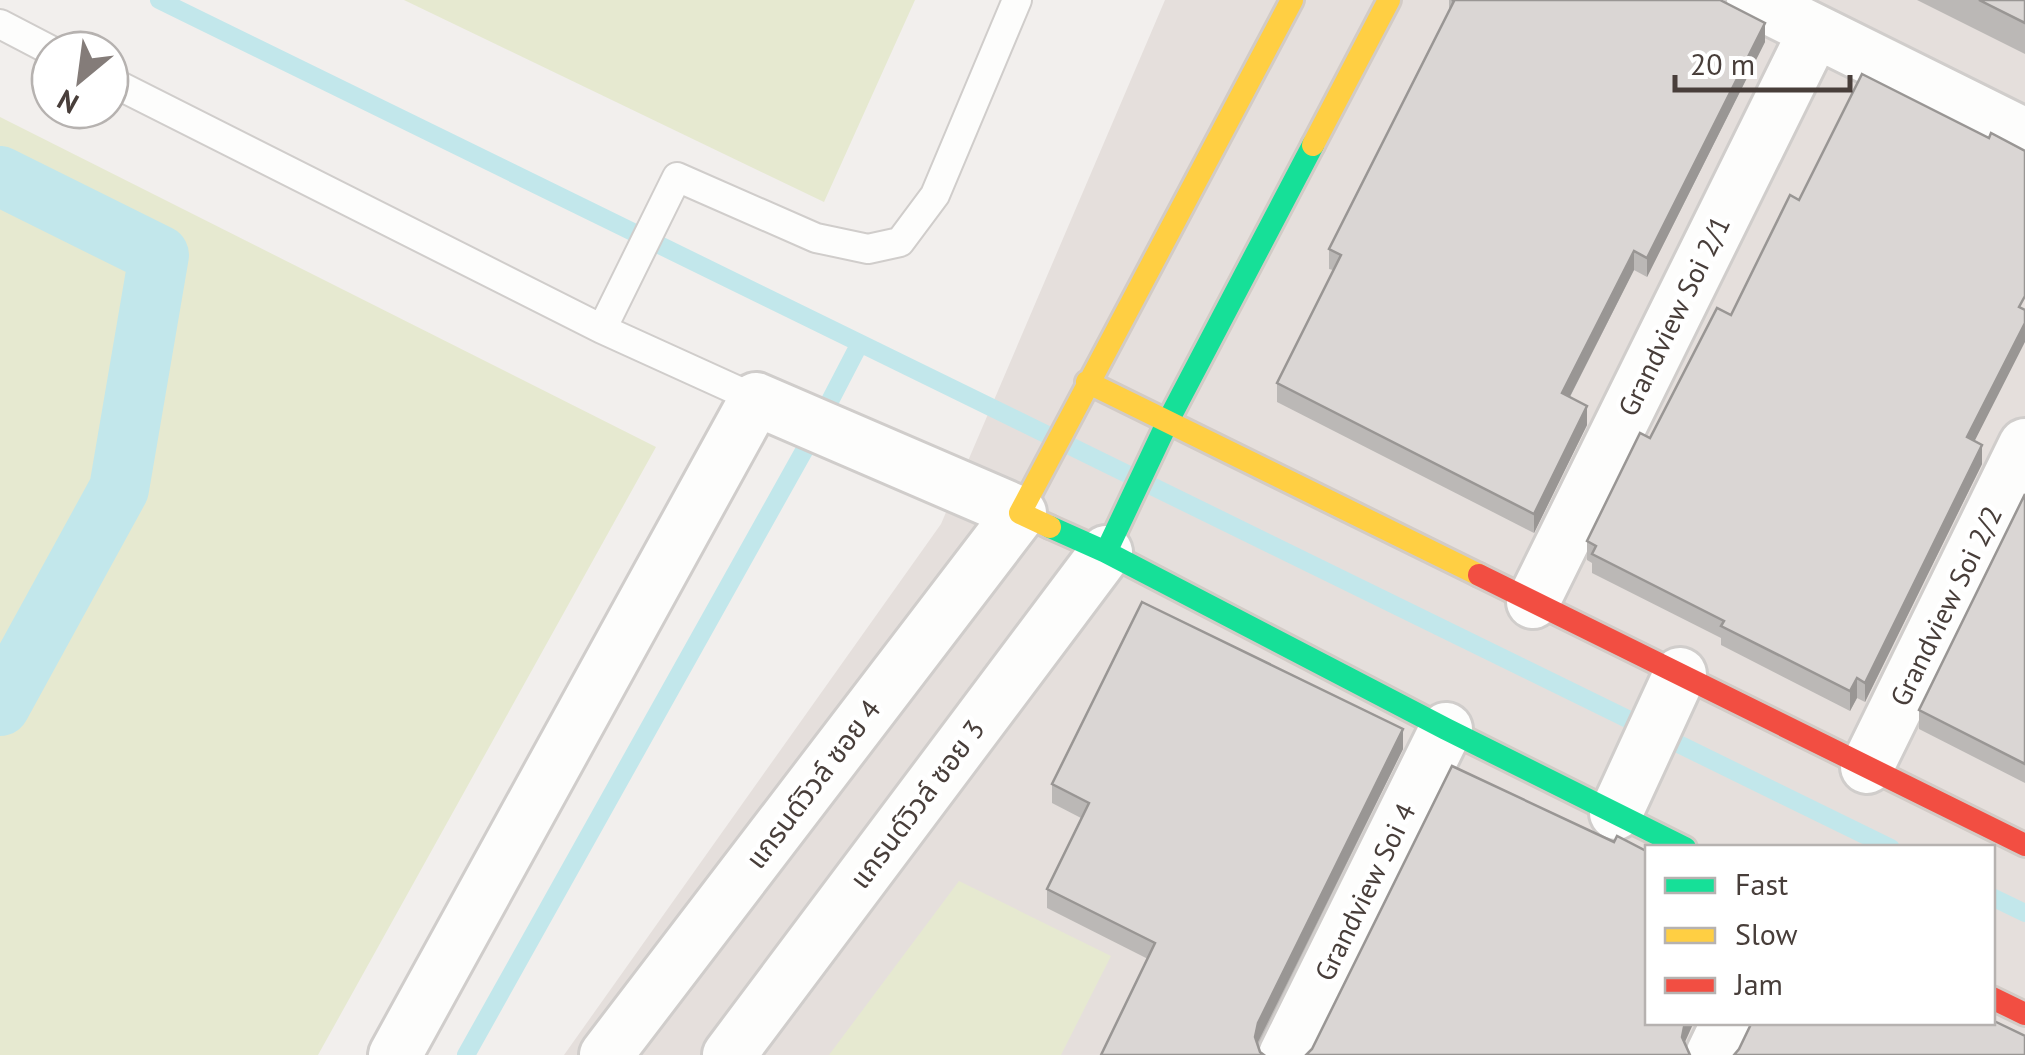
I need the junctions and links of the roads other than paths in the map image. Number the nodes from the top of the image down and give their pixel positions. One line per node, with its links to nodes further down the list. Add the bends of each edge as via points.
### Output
1 (1016, 0): 10 (lane, via 935,196 900,242 868,248 816,238 678,177)
2 (1292, 0): 11 (street)
3 (1388, 0): 13 (street)
4 (1752, 0): 6 (street)
5 (0, 24): 7 (lane)
6 (1815, 31): 9 (street); 17 (street, Grandview Soi 2/1)
7 (30, 40)
8 (130, 91): 10 (lane)
9 (2025, 135)
10 (602, 329): 12 (lane)
11 (1087, 382): 13 (street); 15 (street)
12 (764, 402): 15 (street); 27 (street)
13 (1168, 422): 16 (street); 17 (street)
14 (2025, 444): 20 (street, Grandview Soi 2/2)
15 (1028, 501): 16 (street); 28 (street, แกรนด์วิวล์ ซอย 4)
16 (1111, 541): 19 (street); 29 (street, แกรนด์วิวล์ ซอย 3)
17 (1533, 602): 18 (street)
18 (1680, 674): 20 (street); 21 (street)
19 (1446, 729): 21 (street); 30 (street, Grandview Soi 4)
20 (1867, 768): 23 (street)
21 (1625, 796): 22 (street)
22 (1682, 845)
23 (2025, 845)
24 (1995, 999): 25 (street)
25 (2025, 1014)
26 (1727, 1025): 31 (street)
27 (394, 1055)
28 (606, 1055)
29 (729, 1055)
30 (1285, 1055)
31 (1712, 1055)

